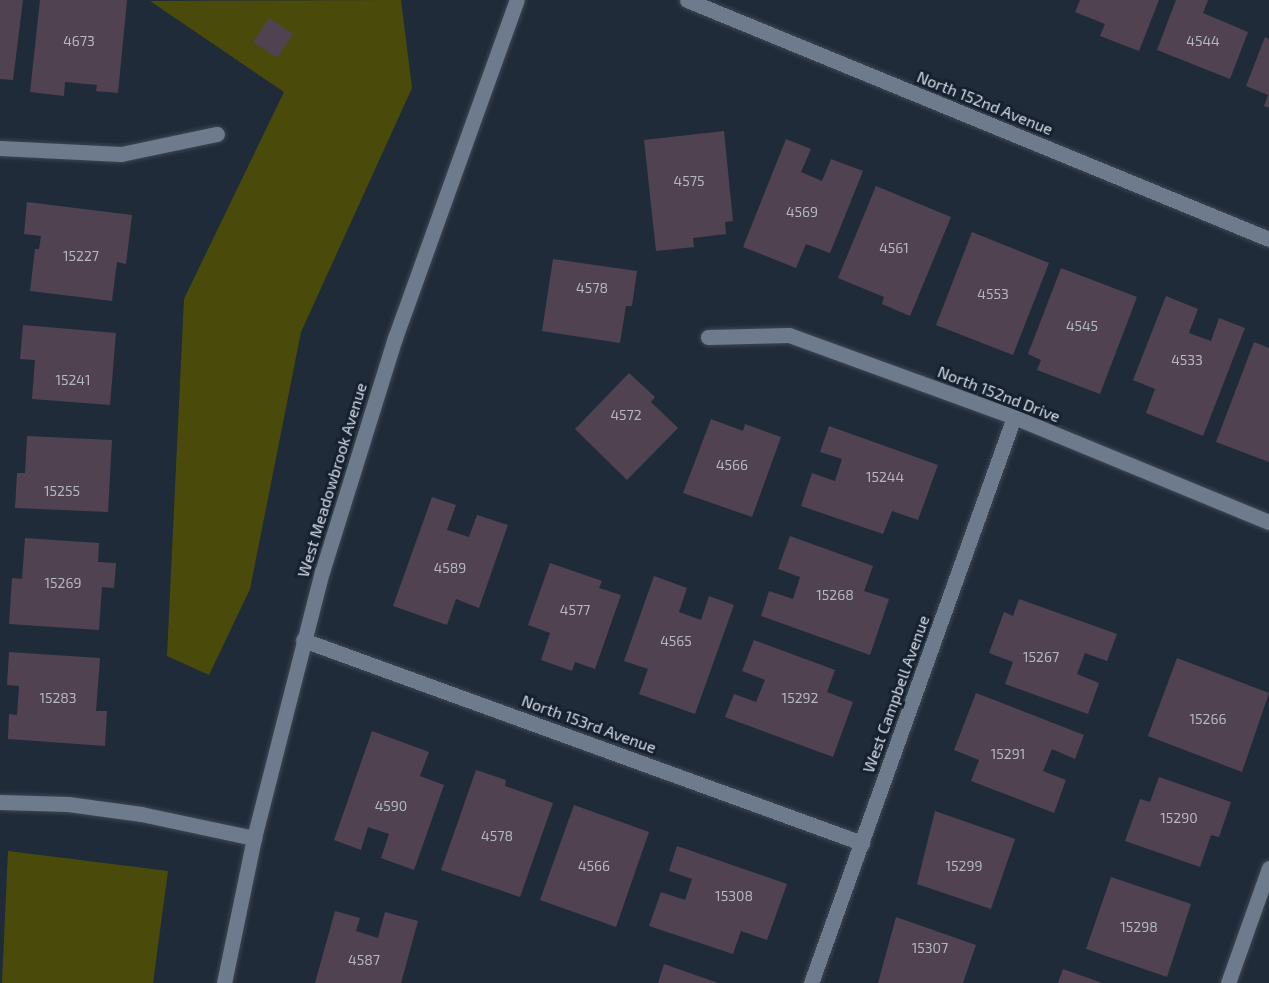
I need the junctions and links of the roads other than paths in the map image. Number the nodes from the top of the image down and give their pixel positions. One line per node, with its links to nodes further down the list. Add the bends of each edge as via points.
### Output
1 (517, 0): 9 (street, West Meadowbrook Avenue, via 396,338)
2 (687, 0): 5 (street, North 152nd Avenue)
3 (217, 134): 4 (street, via 121,154)
4 (0, 148)
5 (1269, 239)
6 (708, 338): 7 (street, North 152nd Drive, via 789,335)
7 (1014, 417): 8 (street, North 152nd Drive); 12 (street, West Campbell Avenue)
8 (1269, 522)
9 (303, 640): 11 (street, West Meadowbrook Avenue); 12 (street, North 153rd Avenue)
10 (0, 802): 11 (street, via 68,804 141,814)
11 (254, 838): 14 (street, West Meadowbrook Avenue)
12 (862, 843): 15 (street, West Campbell Avenue)
13 (1269, 868): 16 (street)
14 (224, 983)
15 (811, 983)
16 (1228, 983)

